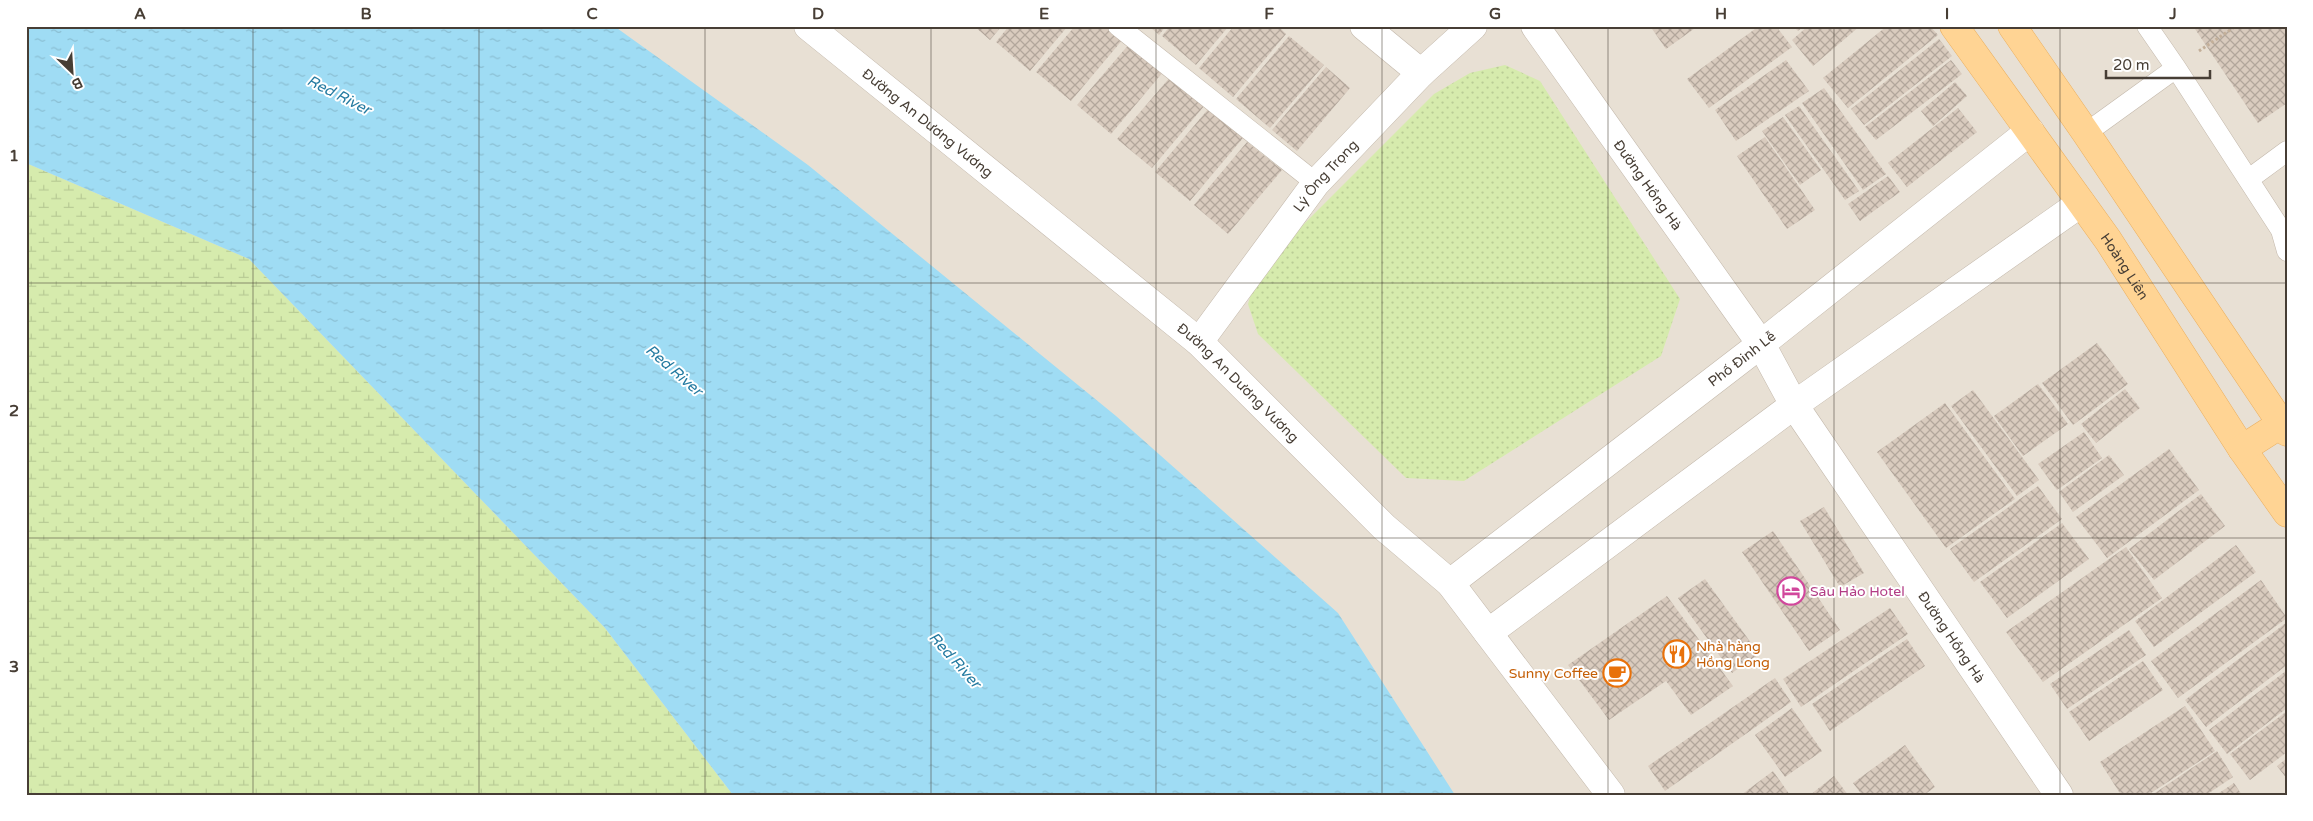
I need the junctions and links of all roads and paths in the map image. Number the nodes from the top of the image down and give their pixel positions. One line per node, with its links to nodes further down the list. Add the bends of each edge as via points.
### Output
1 (808, 26): 19 (street, Đường An Dương Vương)
2 (1118, 26): 16 (lane)
3 (1364, 26): 11 (street)
4 (1473, 26): 11 (street, Lý Ông Trọng)
5 (1535, 26): 20 (street, Đường Hồng Hà)
6 (1954, 26): 12 (main road, Hoàng Liên)
7 (2012, 26): 13 (main road)
8 (2147, 26): 10 (lane)
9 (2236, 26): 10 (path)
10 (2176, 68): 13 (lane); 15 (lane)
11 (1421, 73): 16 (street, Lý Ông Trọng)
12 (2030, 132): 17 (main road, Hoàng Liên); 20 (street, Phố Đinh Lễ)
13 (2086, 133): 22 (main road)
14 (2287, 151): 15 (lane)
15 (2249, 178): 18 (lane, via 2281,230)
16 (1316, 183): 19 (street, Lý Ông Trọng)
17 (2082, 203): 21 (street); 23 (main road, Hoàng Liên)
18 (2287, 251)
19 (1199, 342): 25 (street, Đường An Dương Vương, via 1384,526)
20 (1761, 344): 21 (street, Đường Hồng Hà); 25 (street, Phố Đinh Lễ)
21 (1794, 405): 26 (street); 28 (street, Đường Hồng Hà)
22 (2285, 423): 23 (main road)
23 (2242, 449): 24 (main road, Hoàng Liên)
24 (2287, 513)
25 (1450, 583): 26 (street, Đường An Dương Vương)
26 (1488, 633): 27 (street, Đường An Dương Vương)
27 (1611, 795)
28 (2059, 795)

